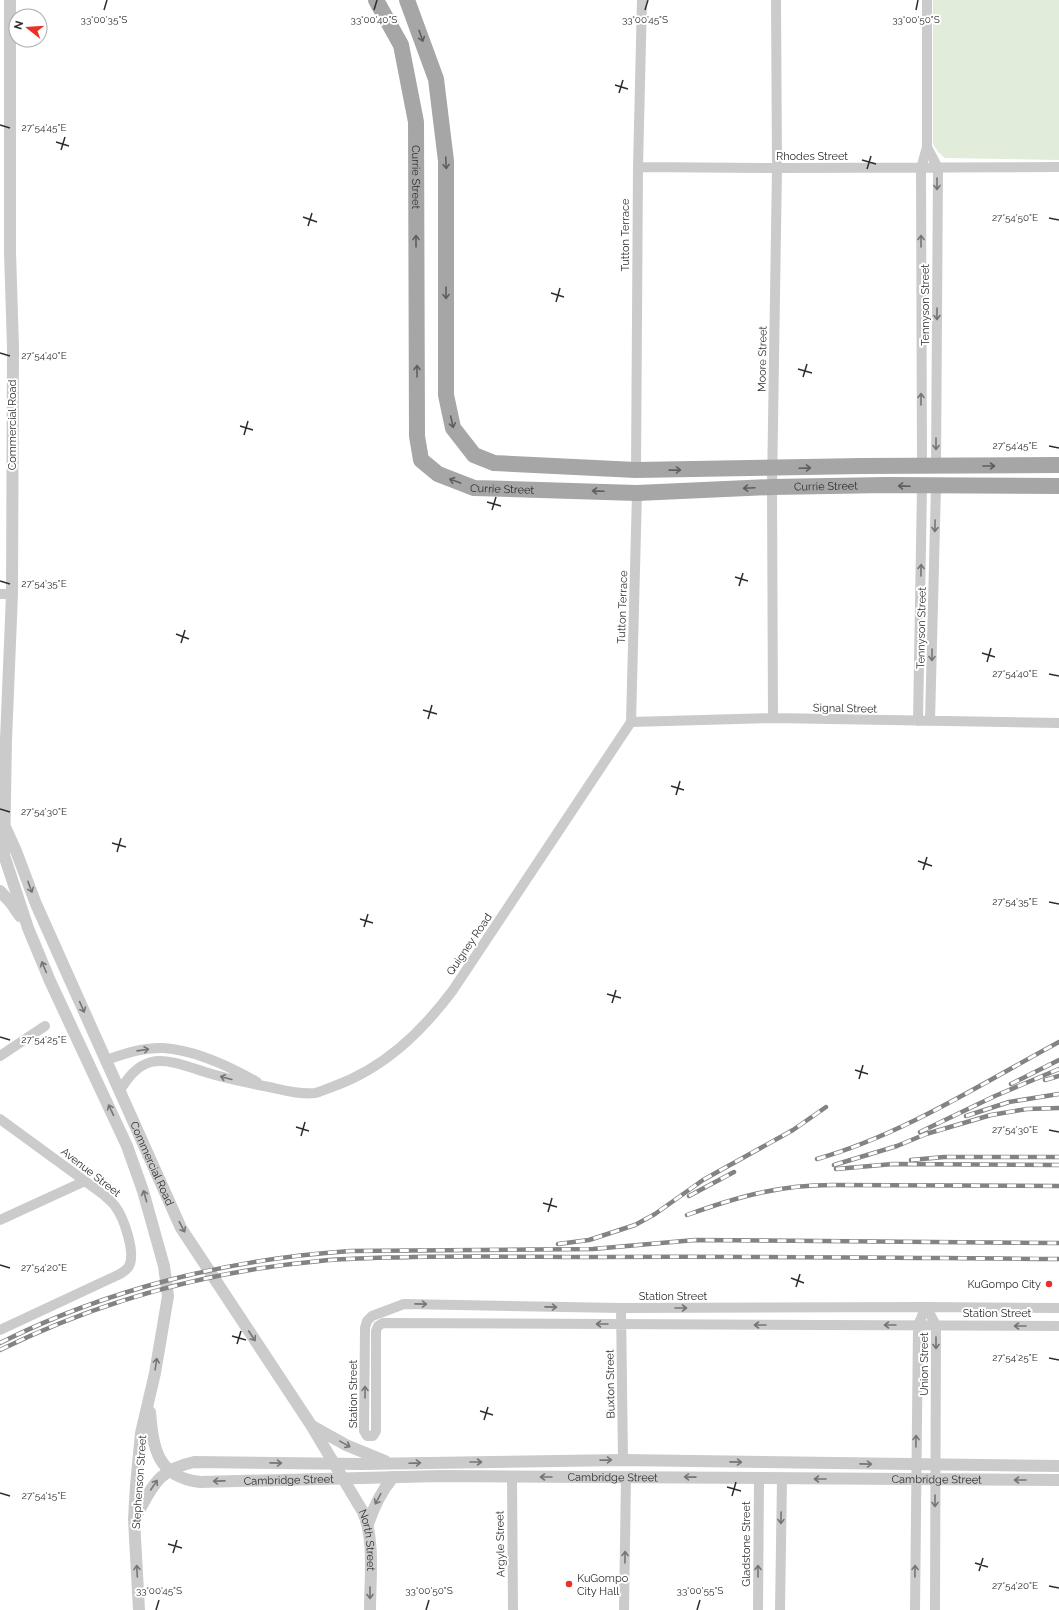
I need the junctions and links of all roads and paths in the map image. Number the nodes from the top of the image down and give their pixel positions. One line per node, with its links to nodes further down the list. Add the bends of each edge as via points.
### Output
1 (10, 0): 21 (street, Commercial Road, via 10,252 13,347)
2 (376, 0): 20 (main road, Currie Street, one-way to 2, via 474,488 438,474 421,460 417,436 416,122 401,45)
3 (407, 0): 16 (main road, Currie Street, one-way to 16, via 436,79 446,161 446,395 453,428 474,455 494,463)
4 (642, 0): 8 (street, Tutton Terrace)
5 (776, 0): 10 (street, Moore Street)
6 (927, 0): 7 (street, Tennyson Street)
7 (927, 148): 11 (street, Tennyson Street); 12 (street, Tennyson Street)
8 (638, 166): 10 (street, Rhodes Street); 16 (street, Tutton Terrace)
9 (1059, 167): 12 (street, Rhodes Street)
10 (777, 168): 11 (street, Rhodes Street); 15 (street, Moore Street)
11 (921, 168): 12 (street, Rhodes Street); 14 (street, Tennyson Street, one-way to 11)
12 (938, 168): 14 (street, Tennyson Street, one-way to 14)
13 (1059, 465): 14 (main road, Currie Street, one-way to 13)
14 (929, 466): 15 (main road, Currie Street, one-way to 14)
15 (772, 469): 16 (main road, Currie Street, one-way to 15); 18 (street, Moore Street)
16 (636, 470)
17 (1059, 486): 19 (main road, Currie Street)
18 (772, 487): 19 (main road, Currie Street, one-way to 18); 20 (main road, Currie Street, one-way to 20); 22 (street, Moore Street)
19 (929, 487): 23 (street, Tennyson Street, one-way to 19); 24 (street, Tennyson Street, one-way to 24)
20 (637, 493): 25 (street, Tutton Terrace)
21 (6, 594): 27 (street, Commercial Road)
22 (773, 718): 23 (street, Signal Street); 25 (street, Signal Street)
23 (918, 721): 24 (street, Signal Street)
24 (930, 721): 26 (street, Signal Street)
25 (631, 722): 35 (street, Quigney Road, via 453,990 407,1043 351,1081 314,1093)
26 (1059, 723)
27 (5, 827): 28 (street, Commercial Road); 29 (street, Commercial Road)
28 (16, 851): 29 (street); 34 (street, Commercial Road, one-way to 34, via 36,904)
29 (2, 856): 31 (street, Commercial Road)
30 (0, 891): 31 (street)
31 (28, 928): 50 (street, Commercial Road, one-way to 31, via 168,1296 164,1266 143,1191 127,1146)
32 (45, 1026): 33 (street)
33 (0, 1056)
34 (106, 1060): 35 (street, Quigney Road, one-way to 35, via 140,1050 163,1048 220,1062); 36 (street, Commercial Road)
35 (264, 1086): 36 (street, Quigney Road, one-way to 36, via 239,1082 177,1064 152,1062 132,1073)
36 (120, 1090): 51 (street, Commercial Road, one-way to 51, via 181,1228)
37 (0, 1119): 38 (street, Avenue Street)
38 (85, 1182): 39 (street); 49 (street, Avenue Street, via 115,1206 123,1220 131,1249 129,1266 120,1274)
39 (0, 1220)
40 (926, 1307): 41 (street, Station Street); 42 (street, Station Street, one-way to 40); 45 (street, Union Street); 46 (street, Union Street)
41 (995, 1307): 43 (street, Station Street); 47 (street)
42 (621, 1308): 44 (street, Buxton Street); 44 (street, Station Street, one-way to 42, via 380,1324 376,1331 376,1431 373,1436 365,1434 365,1328 372,1316 408,1304)
43 (1059, 1308)
44 (621, 1325): 45 (street, Station Street, one-way to 44); 52 (street, Buxton Street)
45 (918, 1325): 46 (street, Station Street); 55 (street, Union Street, one-way to 45)
46 (936, 1325): 47 (street, Station Street); 56 (street, Union Street, one-way to 56)
47 (995, 1326): 48 (street, Station Street, one-way to 47)
48 (1059, 1326)
49 (0, 1330)
50 (149, 1402): 58 (street, Cambridge Street, via 156,1449 161,1462); 68 (street, Stephenson Street, via 141,1433)
51 (311, 1425): 53 (street, Commercial Road); 54 (street, one-way to 54, via 346,1445)
52 (623, 1460): 54 (street, Cambridge Street, one-way to 52); 55 (street, Cambridge Street, one-way to 55)
53 (334, 1464): 54 (street, Cambridge Street); 58 (street, Cambridge Street, one-way to 53, via 194,1462); 62 (street, Commercial Road)
54 (391, 1464)
55 (916, 1465): 56 (street, Cambridge Street); 65 (street, Union Street)
56 (935, 1465): 57 (street, Cambridge Street); 66 (street, Union Street)
57 (1059, 1466)
58 (169, 1470): 62 (street, Cambridge Street, one-way to 58, via 200,1482 178,1477); 68 (street, Cambridge Street, one-way to 58, via 158,1478)
59 (393, 1477): 60 (street, Cambridge Street); 62 (street, Cambridge Street); 69 (street, one-way to 69, via 378,1498)
60 (512, 1477): 61 (street, Cambridge Street, one-way to 60); 72 (street, Argyle Street)
61 (626, 1477): 63 (street, Cambridge Street, one-way to 61); 73 (street, one-way to 61)
62 (341, 1478): 69 (street, North Street, via 358,1502)
63 (759, 1478): 64 (street, Cambridge Street); 74 (street, Gladstone Street, one-way to 63)
64 (782, 1479): 65 (street, Cambridge Street, one-way to 64); 75 (street, one-way to 75)
65 (916, 1480): 66 (street, Cambridge Street); 76 (street, Union Street, one-way to 65)
66 (935, 1480): 67 (street, Cambridge Street, one-way to 66); 77 (street, Union Street, one-way to 77)
67 (1059, 1480)
68 (134, 1519): 70 (street, Stephenson Street, one-way to 68)
69 (368, 1524): 71 (street, North Street, one-way to 71)
70 (140, 1610)
71 (370, 1610)
72 (513, 1610)
73 (624, 1610)
74 (758, 1610)
75 (780, 1610)
76 (915, 1610)
77 (935, 1610)

